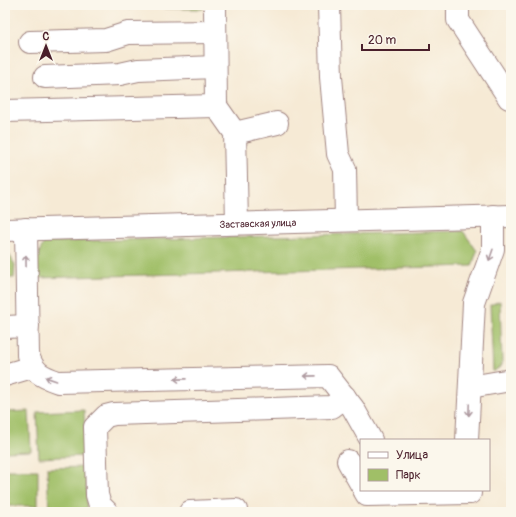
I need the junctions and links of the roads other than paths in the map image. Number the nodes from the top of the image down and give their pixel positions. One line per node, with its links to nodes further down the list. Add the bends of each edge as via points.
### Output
1 (215, 5): 4 (street)
2 (329, 5): 14 (street, via 331,77 338,154 345,169)
3 (458, 5): 8 (street, via 458,20)
4 (215, 32): 5 (street, via 128,33 106,40); 6 (street)
5 (30, 42)
6 (215, 68): 7 (street, via 138,70 120,74); 9 (street)
7 (46, 77)
8 (509, 98)
9 (216, 106): 10 (street); 12 (street)
10 (5, 111)
11 (277, 123): 12 (street)
12 (235, 133): 15 (street)
13 (502, 216): 14 (street, Заставская улица); 22 (street, one-way to 22, via 474,303)
14 (346, 220): 15 (street, Заставская улица)
15 (236, 223): 16 (street, Заставская улица)
16 (15, 229): 17 (street, one-way to 16)
17 (28, 326): 18 (street); 19 (street, via 28,355)
18 (5, 327)
19 (32, 367): 20 (street); 23 (street, one-way to 19, via 328,376 58,382 43,377)
20 (5, 375)
21 (511, 380): 22 (street)
22 (470, 387): 25 (street, one-way to 25)
23 (345, 397): 24 (street); 31 (street, via 332,407 106,416 95,427 97,495 100,505)
24 (370, 439)
25 (467, 439)
26 (348, 461): 27 (street)
27 (360, 482)
28 (365, 491): 29 (street, via 367,495)
29 (471, 498)
30 (236, 510): 32 (street)
31 (107, 512)
32 (190, 512)

